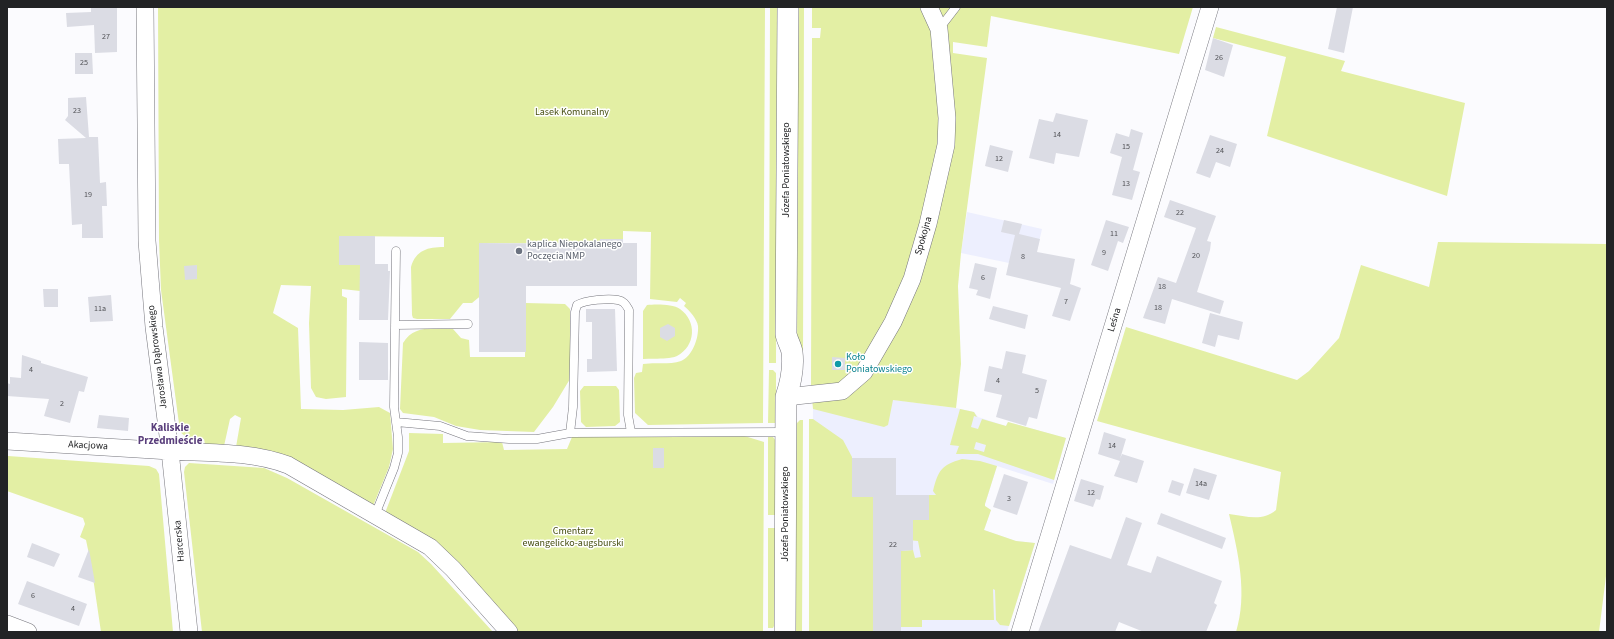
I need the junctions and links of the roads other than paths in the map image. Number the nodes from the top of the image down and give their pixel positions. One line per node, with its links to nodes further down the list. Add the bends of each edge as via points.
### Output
1 (145, 7): 16 (street, Jarosława Dąbrowskiego, via 147,241 154,327)
2 (788, 7): 10 (street, Józefa Poniatowskiego, via 786,334 780,367 781,382)
3 (929, 7): 6 (street, Spokojna)
4 (956, 7): 6 (lane)
5 (1210, 7): 23 (street, Leśna)
6 (939, 29): 10 (street, Spokojna, via 947,118 946,145 912,279 893,322 864,372 842,390)
7 (396, 251): 8 (lane)
8 (395, 324): 9 (lane); 11 (lane)
9 (468, 324)
10 (786, 396): 13 (street, Józefa Poniatowskiego)
11 (396, 422): 14 (lane, via 440,426 467,436 537,439); 17 (lane, via 398,453)
12 (631, 432): 13 (lane); 14 (lane); 14 (lane, via 628,415 629,310 618,300 583,301 577,305)
13 (786, 432): 22 (street, Józefa Poniatowskiego)
14 (570, 433)
15 (7, 441): 16 (street, Akacjowa)
16 (170, 451): 17 (street, via 252,456 276,461 288,465); 20 (street, Harcerska)
17 (375, 515): 21 (street, via 430,547)
18 (7, 624): 19 (street)
19 (28, 632)
20 (189, 632)
21 (509, 632)
22 (785, 632)
23 (1020, 632)

